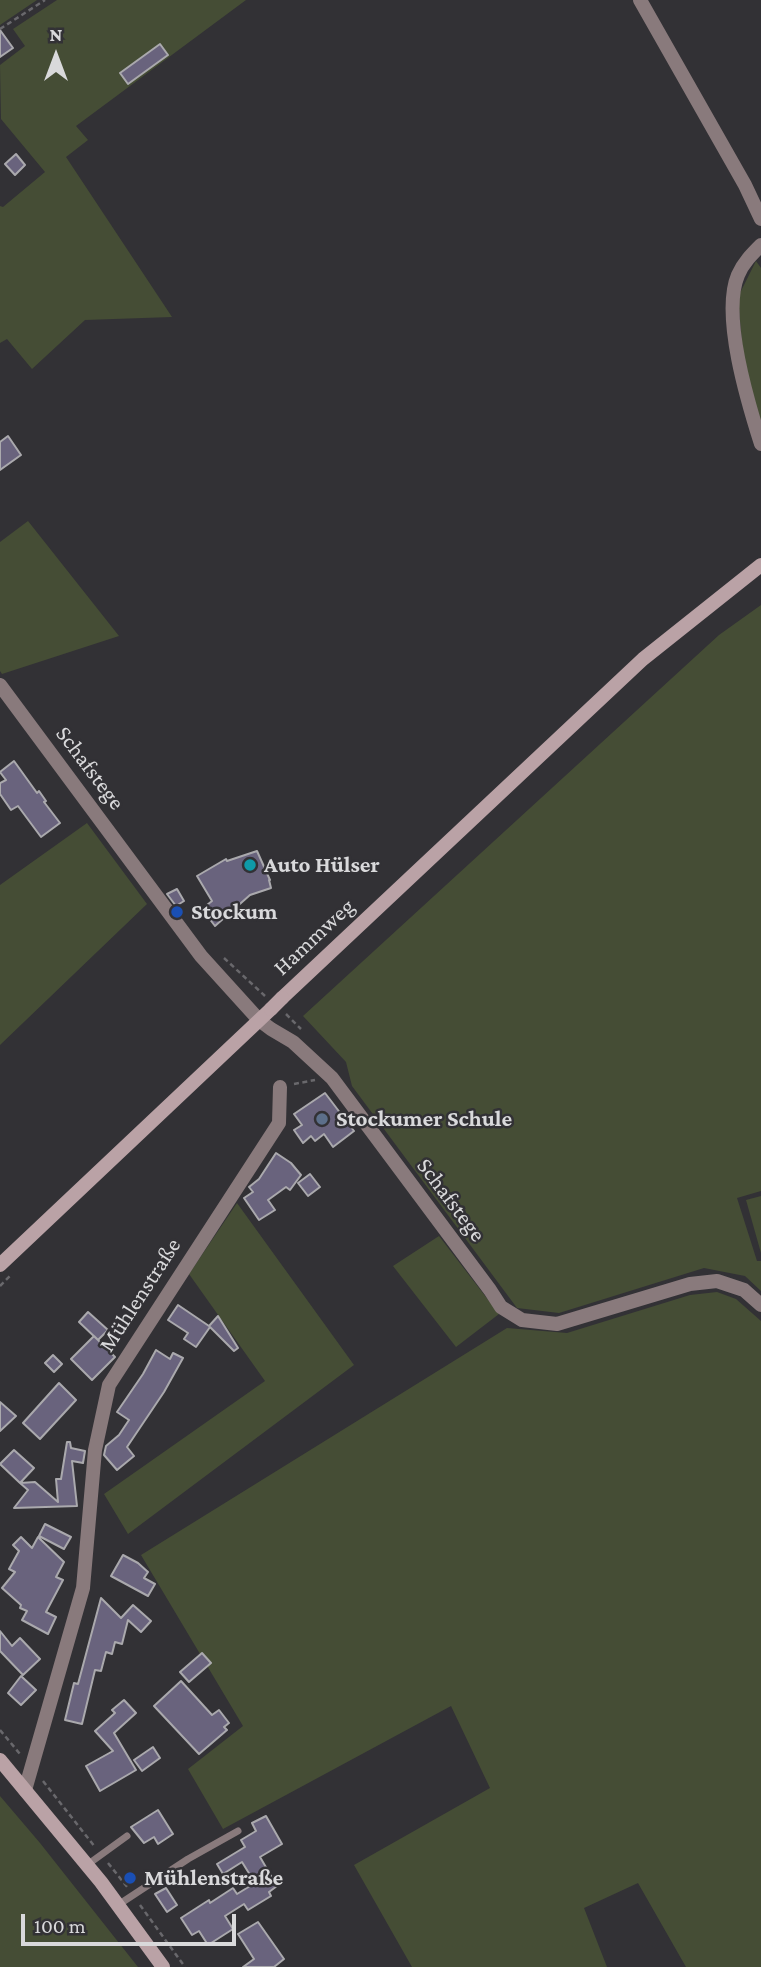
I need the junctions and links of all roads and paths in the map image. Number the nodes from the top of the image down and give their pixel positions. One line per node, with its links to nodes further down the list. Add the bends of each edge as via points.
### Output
1 (45, 0): 3 (path)
2 (640, 0): 4 (street)
3 (0, 29)
4 (761, 219)
5 (761, 245): 6 (street, via 737,275 733,296 740,366)
6 (761, 444)
7 (761, 565): 9 (main road, Hammweg, bridge, via 643,659)
8 (0, 685): 9 (street, Schafstege, via 201,956)
9 (258, 1020): 10 (street, Schafstege, via 293,1042); 12 (main road, Hammweg)
10 (332, 1078): 11 (path); 13 (street, Schafstege, via 500,1307 522,1320 557,1324 690,1284 717,1281 744,1290)
11 (280, 1087): 16 (street, Mühlenstraße, via 279,1123 109,1385 95,1450 83,1588)
12 (0, 1265)
13 (761, 1305)
14 (0, 1731): 16 (path)
15 (0, 1760): 17 (main road)
16 (33, 1768): 17 (street, Mühlenstraße); 20 (path)
17 (25, 1790): 21 (main road)
18 (238, 1830): 22 (lane)
19 (127, 1836): 20 (lane)
20 (101, 1854): 21 (lane); 22 (path)
21 (87, 1864): 23 (main road)
22 (133, 1895): 23 (lane); 25 (path)
23 (118, 1905): 24 (main road)
24 (163, 1967)
25 (185, 1967)

